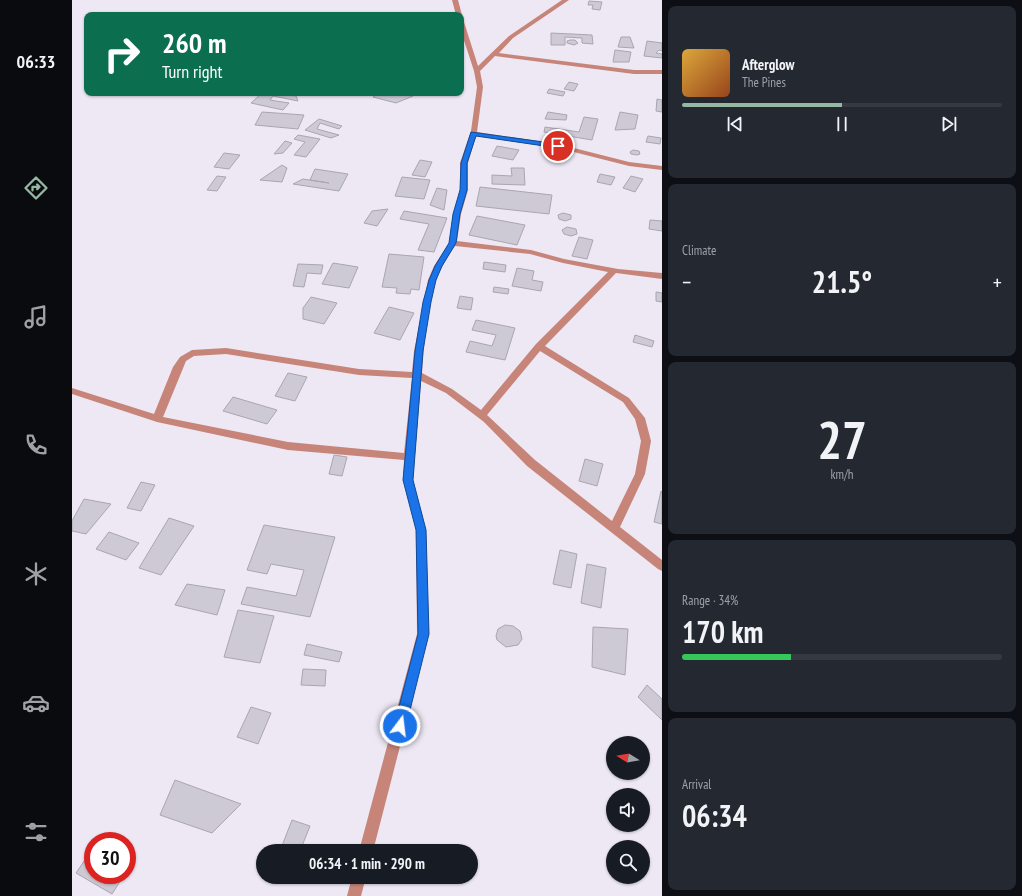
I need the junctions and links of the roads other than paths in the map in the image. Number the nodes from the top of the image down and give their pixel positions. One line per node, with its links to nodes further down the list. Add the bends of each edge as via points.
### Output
1 (455, 0): 3 (street)
2 (566, 0): 5 (street, via 511,37)
3 (458, 12)
4 (464, 31): 6 (street)
5 (494, 54): 6 (street); 7 (street, via 634,72)
6 (477, 71): 8 (street, via 480,87)
7 (662, 72)
8 (473, 134): 9 (street, via 558,146 629,164); 10 (street, via 464,163 464,190)
9 (662, 168)
10 (453, 243): 11 (street, via 531,252 563,261); 14 (street, via 432,280)
11 (614, 270): 12 (street); 13 (street)
12 (662, 276)
13 (539, 346): 16 (street); 19 (street, via 626,400 640,418 646,441 640,474)
14 (417, 375): 16 (street, via 448,391); 17 (street, via 359,372 226,351 192,353 183,358 178,367); 18 (street)
15 (72, 391): 17 (street)
16 (481, 416): 19 (street, via 531,463)
17 (156, 419): 18 (street, via 288,446)
18 (409, 457): 21 (street, via 408,480 421,530 423,634)
19 (614, 528): 20 (street)
20 (662, 566)
21 (368, 844)
22 (357, 884): 23 (street)
23 (354, 896)

